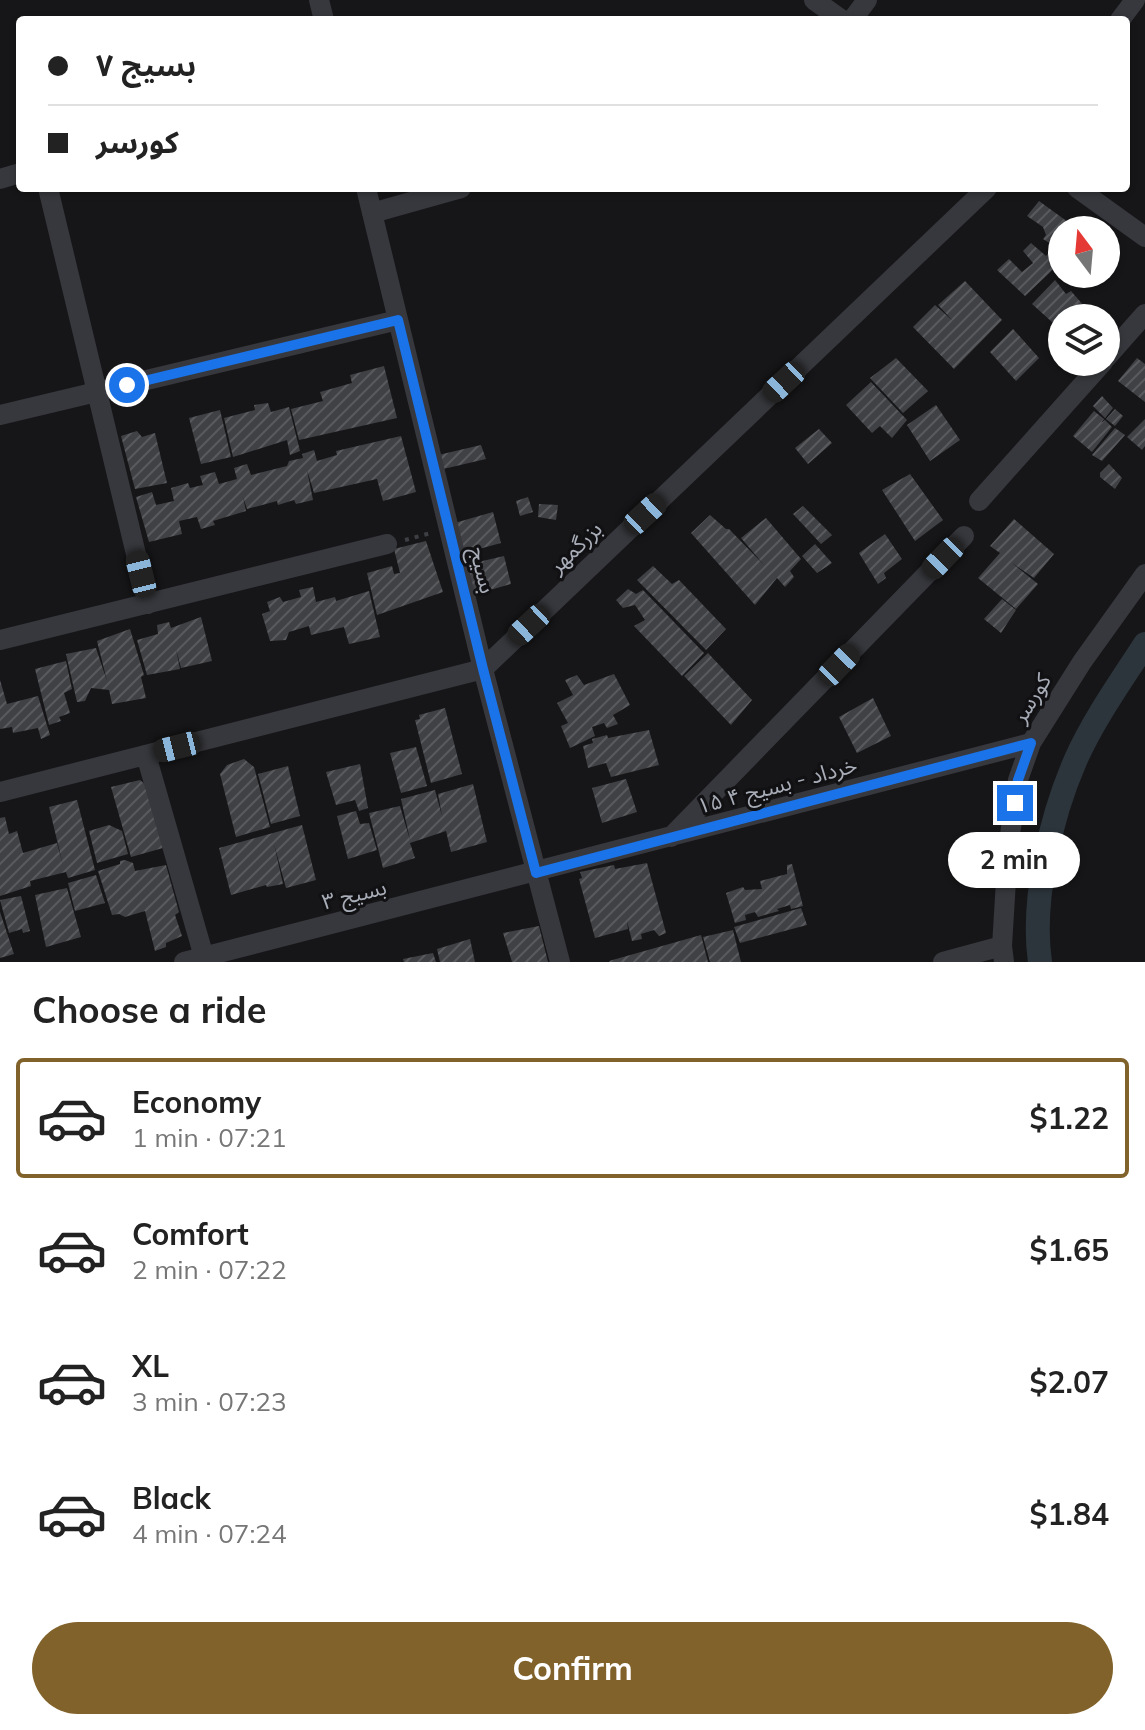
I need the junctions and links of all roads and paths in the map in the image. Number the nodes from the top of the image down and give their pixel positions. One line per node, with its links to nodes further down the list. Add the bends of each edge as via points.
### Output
1 (814, 0): 2 (street)
2 (836, 16)
3 (49, 192): 14 (street)
4 (367, 192): 8 (street, بسیج)
5 (447, 192): 8 (street)
6 (983, 192): 23 (street, بزرگمهر)
7 (1083, 192): 9 (street)
8 (372, 213): 11 (street, بسیج)
9 (1145, 237)
10 (1145, 314): 12 (street)
11 (398, 320): 14 (street); 17 (street, بسیج)
12 (1120, 342)
13 (1090, 376): 16 (street)
14 (97, 393): 15 (street); 21 (street)
15 (0, 415)
16 (979, 501)
17 (449, 529): 19 (path); 23 (street, بسیج)
18 (964, 536): 27 (street)
19 (387, 544): 21 (street)
20 (1145, 574): 24 (street, کورسر)
21 (148, 604): 22 (street)
22 (0, 640)
23 (483, 669): 25 (street, بزرگمهر); 28 (street, بسیج)
24 (1031, 743): 27 (street, ۱۵ خرداد - بسیج ۴); 29 (street, کورسر, via 1018,780 1008,848)
25 (146, 755): 26 (street, بزرگمهر); 30 (street)
26 (0, 792)
27 (671, 837): 28 (street, ۱۵ خرداد - بسیج ۴)
28 (536, 873): 30 (street, بسیج ۳); 31 (street, بسیج)
29 (1003, 954): 32 (street)
30 (194, 959)
31 (560, 962)
32 (943, 962)

